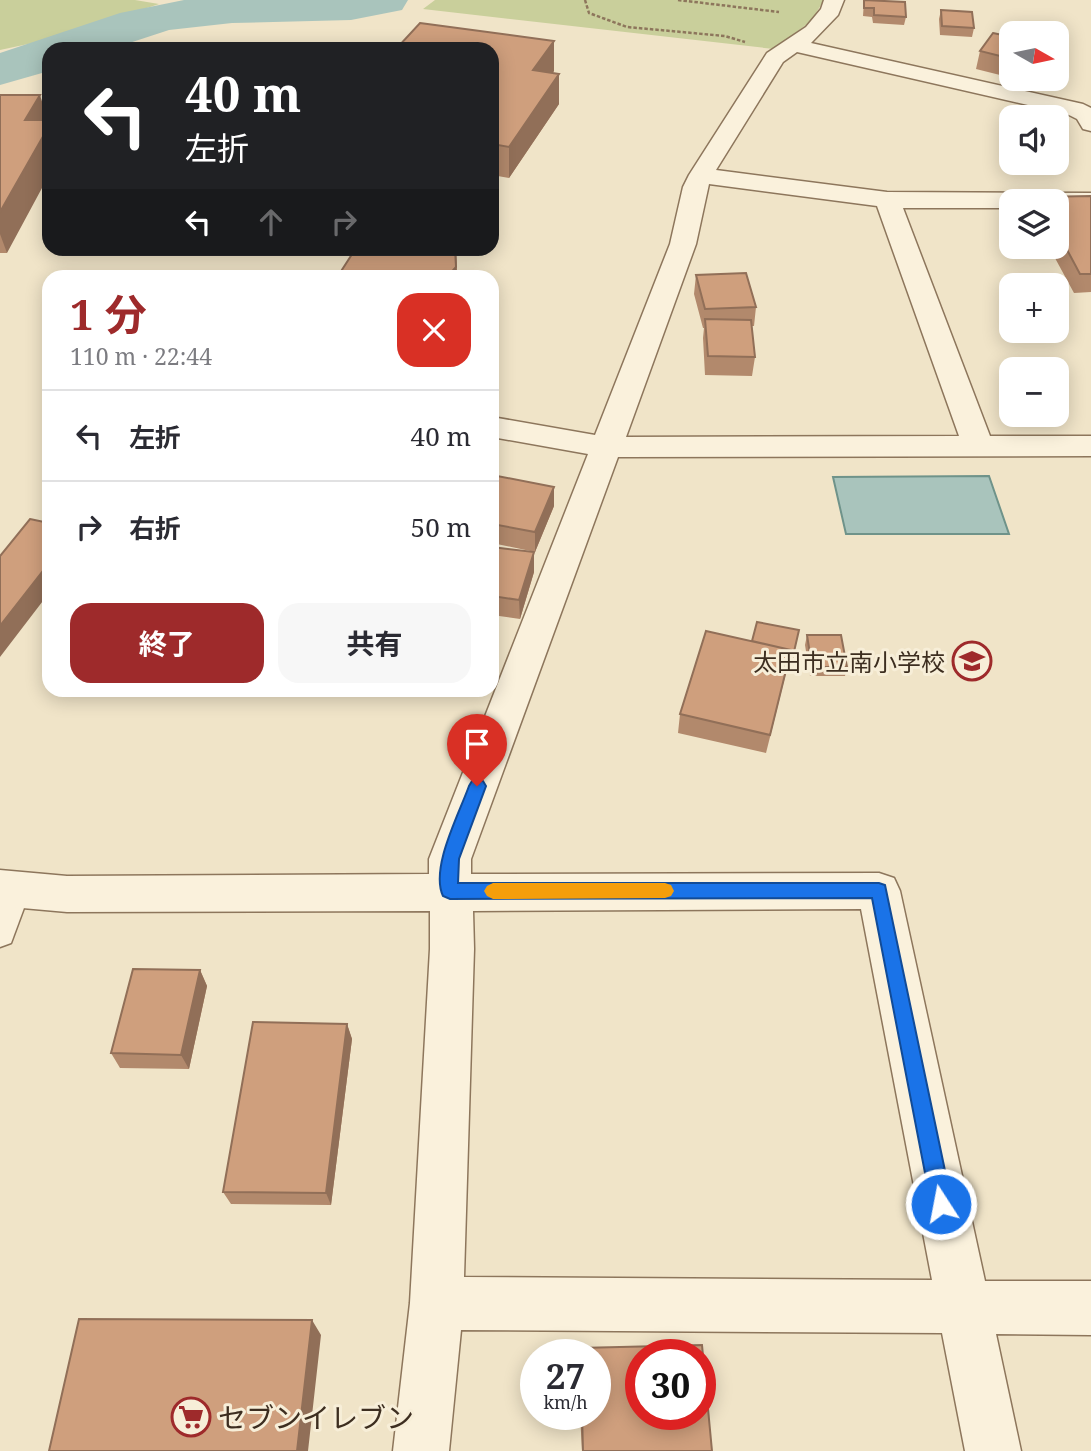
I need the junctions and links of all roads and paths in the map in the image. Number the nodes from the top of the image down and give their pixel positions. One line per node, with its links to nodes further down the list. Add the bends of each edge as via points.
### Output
1 (678, 0): 4 (path)
2 (834, 0): 5 (street, via 831,11 813,31)
3 (587, 1): 5 (path, via 589,13 627,27)
4 (787, 13)
5 (788, 48): 6 (street, via 1075,108); 7 (street, via 775,58)
6 (1091, 124)
7 (701, 175): 8 (street); 13 (street, via 683,244)
8 (887, 200): 9 (street); 11 (street)
9 (1091, 201)
10 (499, 428): 13 (street)
11 (978, 446): 12 (street); 13 (street)
12 (1091, 446)
13 (605, 447): 15 (street, via 546,563 450,859)
14 (8, 889): 15 (street, via 67,894); 16 (lane)
15 (450, 891): 17 (street, via 452,949); 18 (street, via 879,891)
16 (0, 934)
17 (436, 1303): 18 (street); 20 (street)
18 (962, 1308): 19 (street); 21 (street)
19 (1091, 1308)
20 (421, 1451)
21 (993, 1451)

